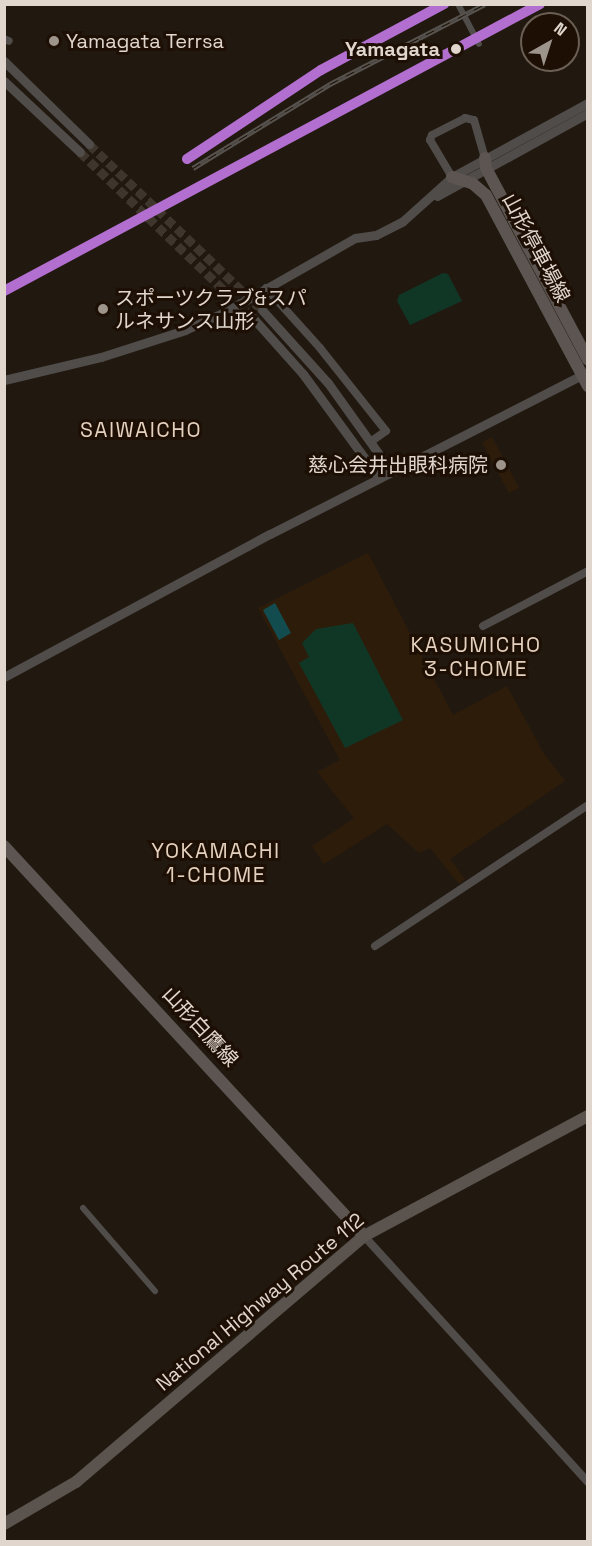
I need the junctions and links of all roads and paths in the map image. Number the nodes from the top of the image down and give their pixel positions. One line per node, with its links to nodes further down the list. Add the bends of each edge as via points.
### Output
1 (458, 4): 2 (street)
2 (479, 44)
3 (4, 61): 7 (street)
4 (4, 81): 8 (street)
5 (588, 103): 9 (street)
6 (588, 113): 9 (street)
7 (89, 144)
8 (80, 152)
9 (485, 163): 10 (street); 10 (street, via 474,120 465,118 432,135 430,140); 14 (main road, 山形停車場線)
10 (457, 179): 11 (street, via 376,236 355,238); 16 (main road, 山形停車場線, via 472,183 486,195)
11 (266, 288): 15 (street, via 184,330 101,357); 17 (street, via 386,431)
12 (262, 310): 17 (street, via 328,383)
13 (253, 318): 19 (street, via 303,374)
14 (588, 360)
15 (4, 380)
16 (585, 380): 18 (street)
17 (370, 442): 18 (street)
18 (391, 471): 19 (street)
19 (379, 478): 22 (street)
20 (588, 571): 21 (street)
21 (483, 626)
22 (4, 678)
23 (588, 805): 25 (street)
24 (4, 846): 28 (main road, 山形白鷹線)
25 (375, 946)
26 (588, 1116): 28 (highway, National Highway Route 112)
27 (82, 1208): 29 (street)
28 (364, 1236): 30 (street); 31 (highway, National Highway Route 112, via 76,1482)
29 (155, 1291)
30 (588, 1482)
31 (4, 1524)

